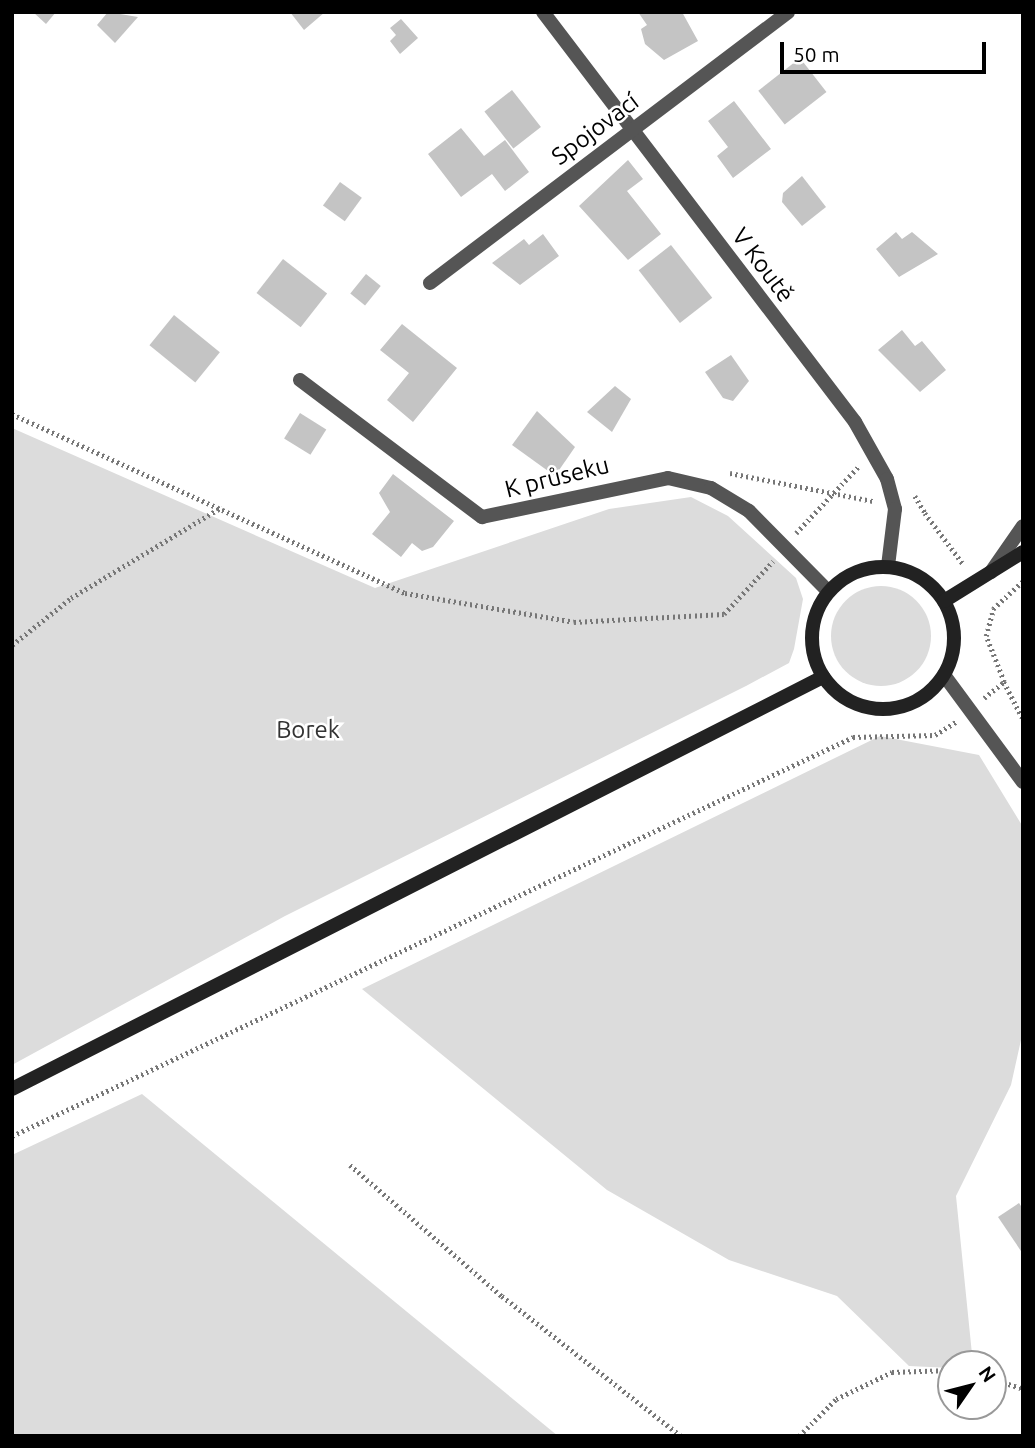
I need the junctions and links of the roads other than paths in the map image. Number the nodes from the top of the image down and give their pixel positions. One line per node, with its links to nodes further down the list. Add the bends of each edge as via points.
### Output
1 (542, 12): 3 (street, V Koutě)
2 (788, 12): 3 (street, Spojovací)
3 (632, 130): 4 (street, Spojovací); 8 (street, V Koutě, via 874,454 894,505)
4 (430, 283)
5 (300, 380): 10 (street, K průseku, via 482,516 668,478 711,488 749,511)
6 (1023, 526): 9 (street)
7 (1023, 552): 9 (main road)
8 (888, 566): 10 (main road, via 855,572); 11 (main road, via 926,581)
9 (991, 572): 11 (main road)
10 (828, 591): 13 (main road, via 811,633)
11 (944, 601): 12 (main road, via 954,638)
12 (944, 676): 13 (main road, via 921,698 876,709 845,699); 14 (street)
13 (822, 677): 15 (main road)
14 (1023, 782)
15 (12, 1089)

